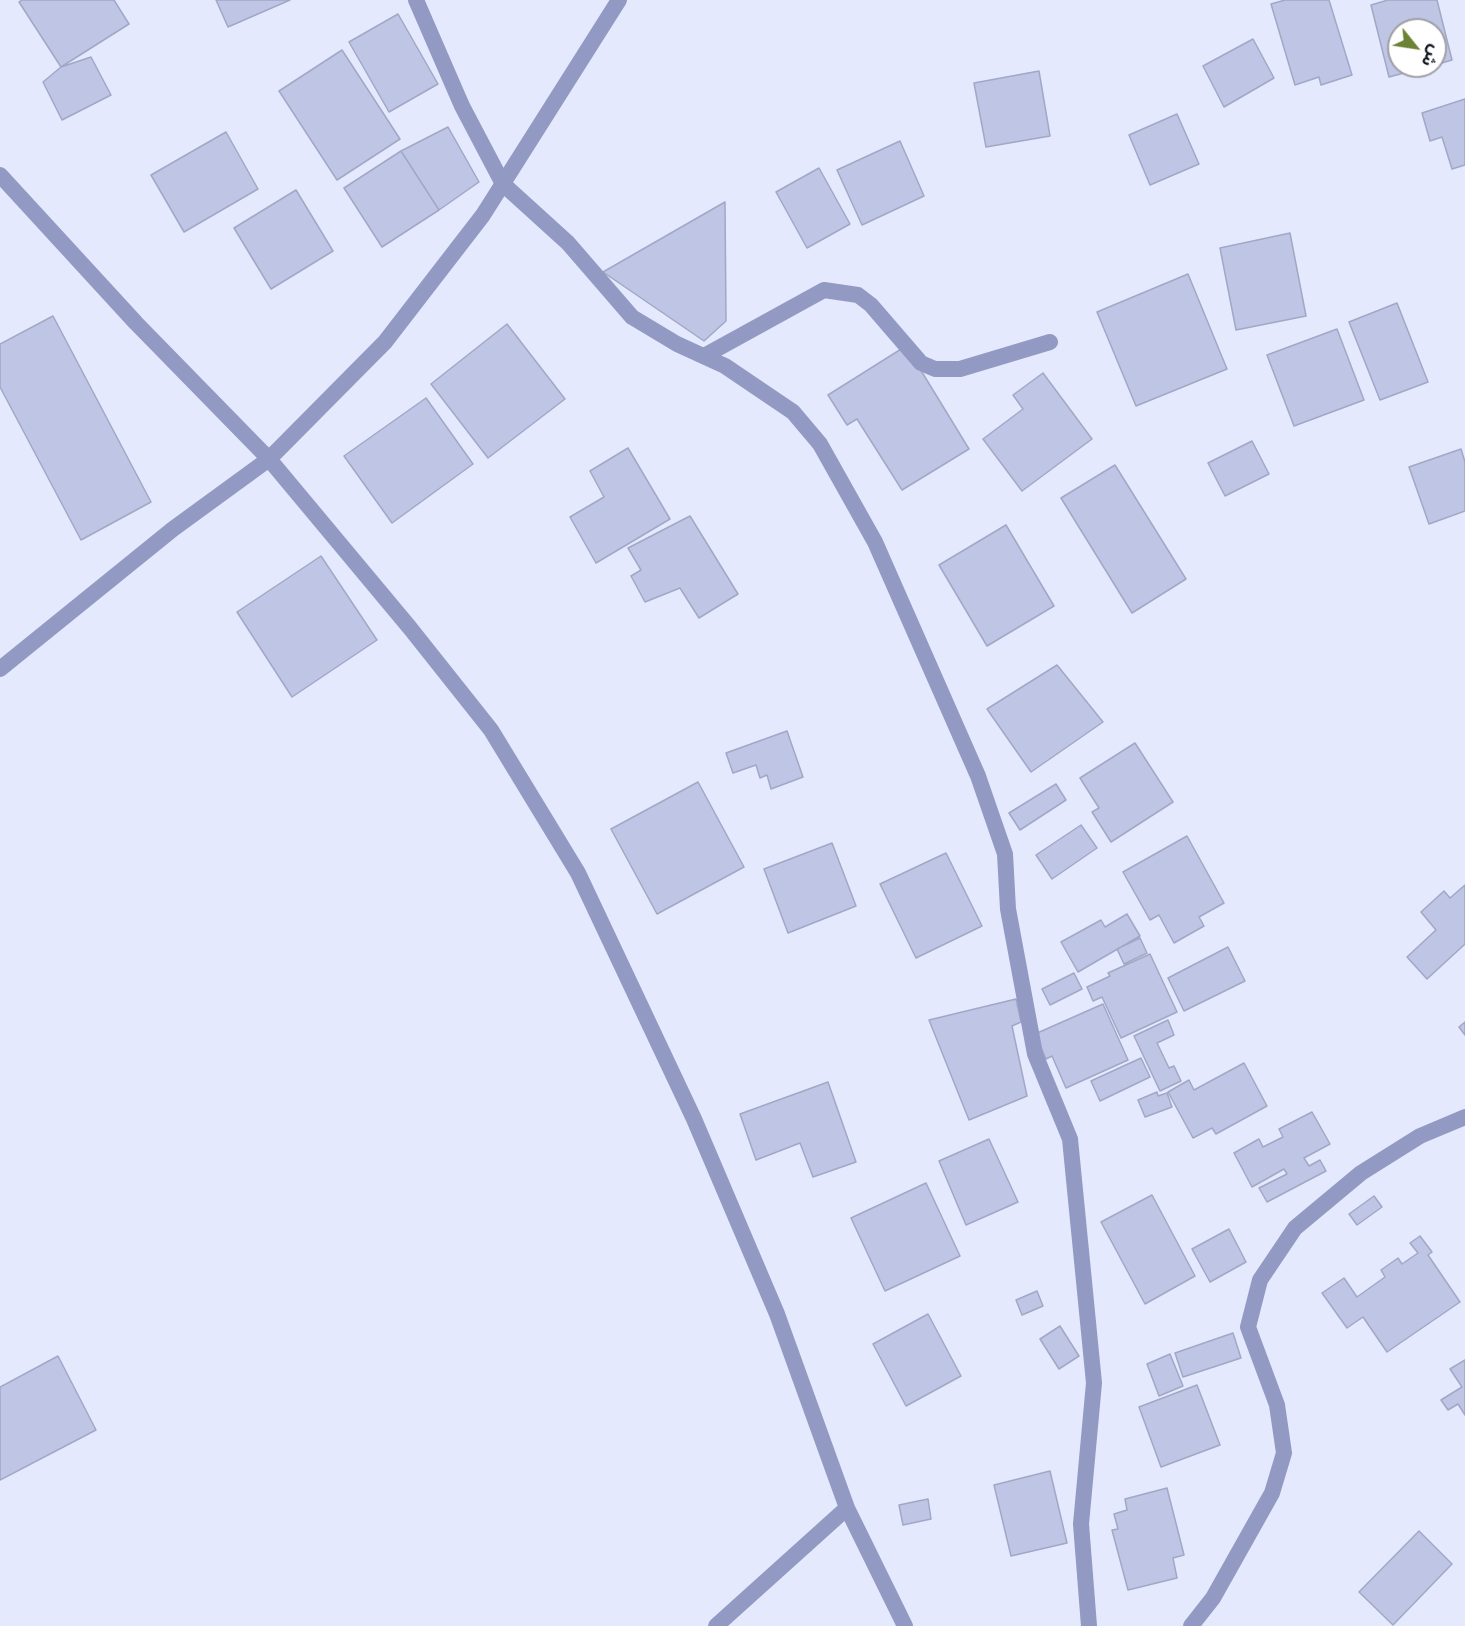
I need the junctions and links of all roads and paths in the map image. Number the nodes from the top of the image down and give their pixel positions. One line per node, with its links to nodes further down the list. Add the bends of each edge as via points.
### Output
1 (416, 0): 4 (street, via 462,106)
2 (619, 0): 4 (street)
3 (0, 175): 7 (street, via 136,323)
4 (503, 184): 6 (street, via 568,243 632,316); 7 (street, via 385,342)
5 (1050, 342): 6 (street, via 960,369 934,369 921,363 871,304 858,295 824,290)
6 (704, 356): 13 (street, via 793,412 820,444 875,542 978,776 1005,854 1008,909 1026,1016 1035,1054 1070,1140 1094,1383 1081,1524)
7 (269, 459): 8 (street, via 173,530); 10 (street, via 491,730 578,873 694,1119 772,1303)
8 (0, 669)
9 (1465, 1117): 14 (street, via 1420,1136 1361,1173 1295,1228 1260,1280 1248,1327 1277,1405 1284,1454 1272,1493 1213,1598)
10 (847, 1508): 11 (street); 12 (street)
11 (716, 1626)
12 (905, 1626)
13 (1089, 1626)
14 (1191, 1626)

